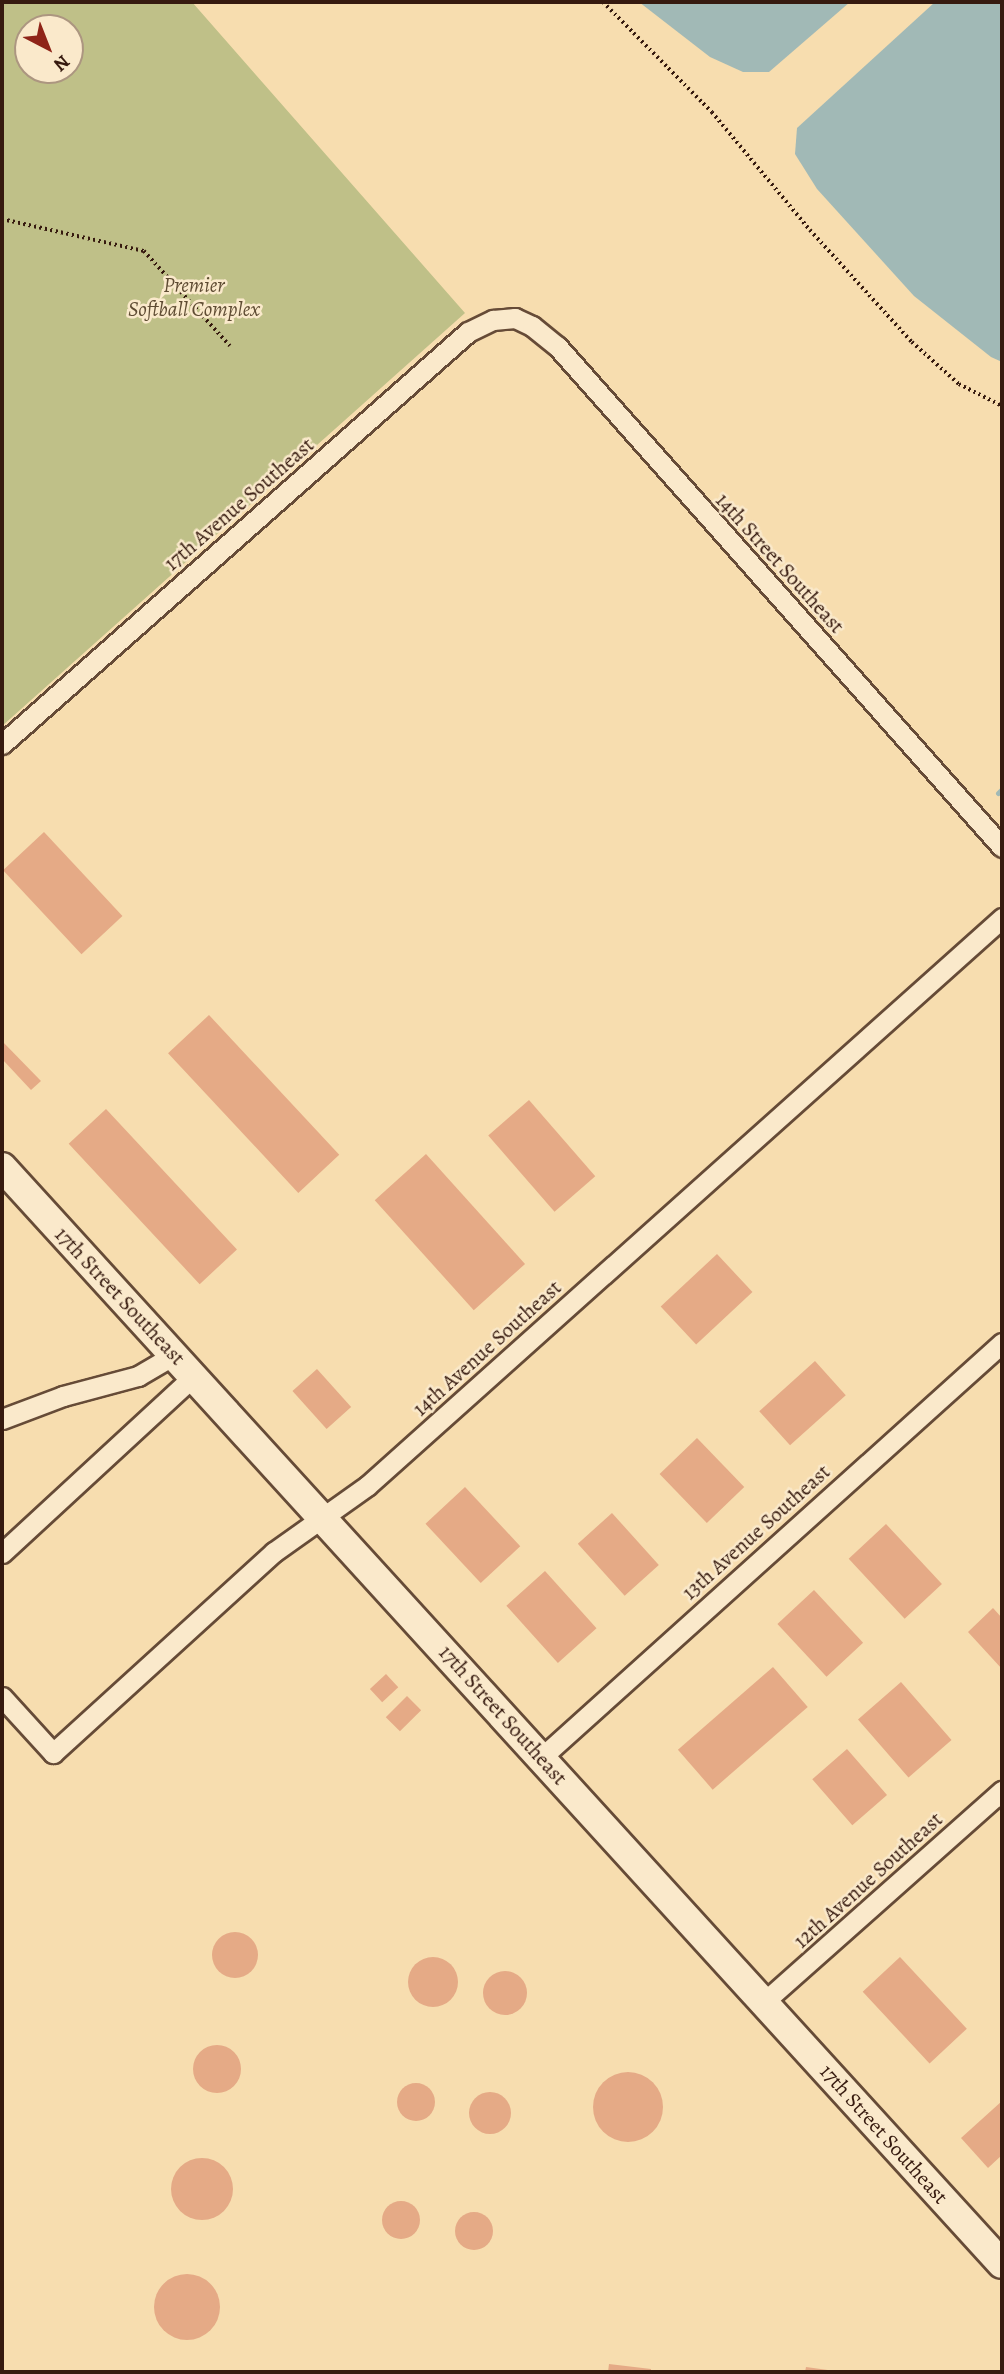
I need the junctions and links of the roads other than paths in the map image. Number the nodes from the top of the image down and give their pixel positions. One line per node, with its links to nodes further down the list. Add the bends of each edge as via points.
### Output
1 (515, 318): 2 (street, 17th Avenue Southeast, via 493,320 468,332); 3 (street, 14th Street Southeast, via 557,346)
2 (2, 744)
3 (1002, 847)
4 (1002, 918): 10 (street, 14th Avenue Southeast, via 367,1486)
5 (2, 1167): 7 (street, 17th Street Southeast)
6 (1002, 1343): 13 (street, 13th Avenue Southeast)
7 (174, 1355): 8 (street, 17th Street Southeast); 9 (street, via 138,1376 63,1396)
8 (194, 1376): 10 (street, 17th Street Southeast); 11 (street)
9 (2, 1419)
10 (324, 1519): 12 (street, 14th Avenue Southeast, via 274,1552 53,1753); 13 (street, 17th Street Southeast)
11 (2, 1553)
12 (2, 1697)
13 (542, 1756): 15 (street, 17th Street Southeast)
14 (1002, 1791): 15 (street, 12th Avenue Southeast)
15 (764, 2002): 16 (street, 17th Street Southeast)
16 (1002, 2264)

